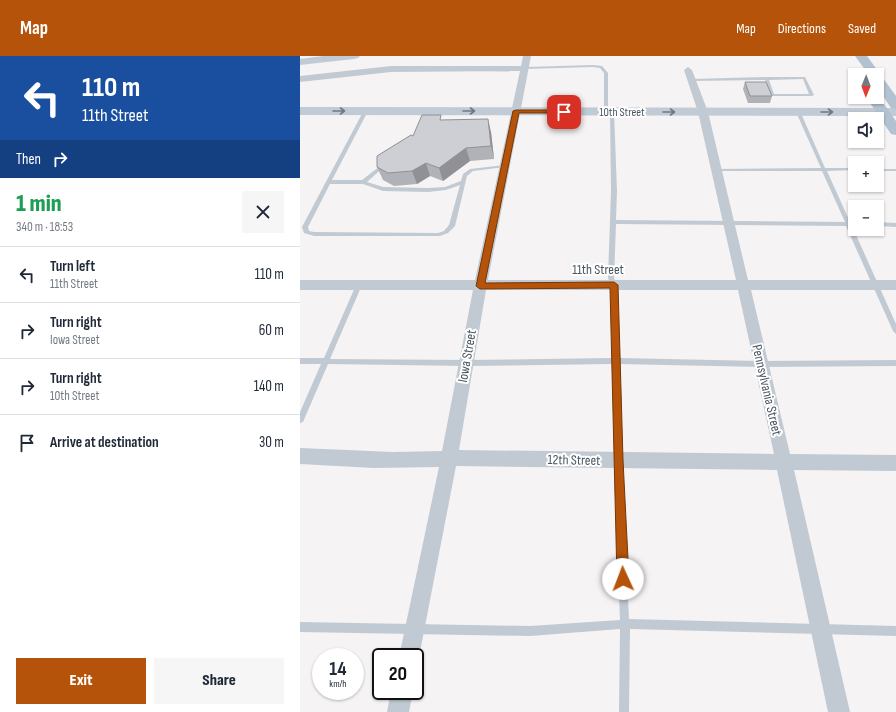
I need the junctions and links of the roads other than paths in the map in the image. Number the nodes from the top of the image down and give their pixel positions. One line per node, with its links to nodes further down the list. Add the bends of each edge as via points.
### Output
1 (354, 56): 3 (main road)
2 (860, 56): 5 (main road)
3 (300, 62)
4 (526, 62): 8 (street, via 391,69); 15 (street, Iowa Street); 16 (lane, via 601,67 606,73 606,108)
5 (869, 68)
6 (688, 70): 9 (street, Pennsylvania Street)
7 (766, 78): 7 (lane, via 804,78 812,95 772,95); 9 (lane)
8 (300, 79)
9 (691, 80): 17 (street, Pennsylvania Street)
10 (884, 88): 12 (main road)
11 (881, 104): 19 (main road)
12 (896, 105)
13 (300, 111): 14 (main road, 10th Street, one-way to 14)
14 (366, 111): 15 (main road, 10th Street, one-way to 15, via 428,114); 28 (lane)
15 (516, 111): 16 (main road, 10th Street); 22 (street, Iowa Street)
16 (612, 112): 17 (main road, 10th Street, one-way to 17); 31 (lane)
17 (704, 112): 18 (main road, 10th Street); 25 (street, Pennsylvania Street)
18 (798, 112): 19 (main road, 10th Street, one-way to 19); 23 (lane)
19 (890, 112): 20 (main road)
20 (896, 131)
21 (388, 161): 29 (lane)
22 (505, 166): 30 (lane, via 472,170 465,175); 43 (street, Iowa Street)
23 (822, 169): 24 (lane); 25 (lane); 33 (lane)
24 (848, 169)
25 (717, 170): 32 (street, Pennsylvania Street)
26 (884, 170): 27 (lane)
27 (896, 170)
28 (329, 182): 29 (lane); 30 (lane, via 305,227 306,232 438,235 452,226)
29 (363, 182): 30 (lane, via 384,189 428,190 446,188)
30 (463, 182)
31 (613, 222): 32 (lane); 40 (lane, via 611,278)
32 (729, 224): 33 (lane); 37 (street, Pennsylvania Street)
33 (848, 224)
34 (884, 224): 35 (lane)
35 (896, 224)
36 (853, 236): 41 (lane)
37 (743, 284): 40 (street, 11th Street); 41 (street, 11th Street); 50 (street, Pennsylvania Street)
38 (300, 285): 39 (street, 11th Street)
39 (359, 285): 43 (street, 11th Street); 47 (lane)
40 (614, 285): 43 (street, 11th Street); 46 (lane)
41 (875, 285): 42 (street, 11th Street); 44 (lane)
42 (896, 285)
43 (480, 286): 48 (street, Iowa Street)
44 (896, 331)
45 (300, 361): 47 (lane)
46 (617, 361): 48 (lane); 50 (lane); 54 (lane)
47 (324, 362): 48 (lane); 51 (lane)
48 (466, 363): 53 (street, Iowa Street)
49 (896, 363): 50 (lane)
50 (761, 364): 55 (street, Pennsylvania Street)
51 (300, 420)
52 (300, 456): 53 (street, 12th Street, via 404,460)
53 (449, 458): 54 (street, 12th Street); 59 (street, Iowa Street)
54 (618, 460): 55 (street, 12th Street); 57 (lane)
55 (784, 462): 56 (street, 12th Street); 60 (street, Pennsylvania Street)
56 (896, 463)
57 (625, 624): 59 (lane, via 530,631); 60 (lane); 65 (lane)
58 (300, 627): 59 (lane)
59 (415, 629): 62 (street, Iowa Street)
60 (821, 629): 61 (lane); 66 (street, Pennsylvania Street)
61 (896, 631)
62 (411, 648)
63 (400, 700): 64 (street)
64 (398, 712)
65 (624, 712)
66 (839, 712)

